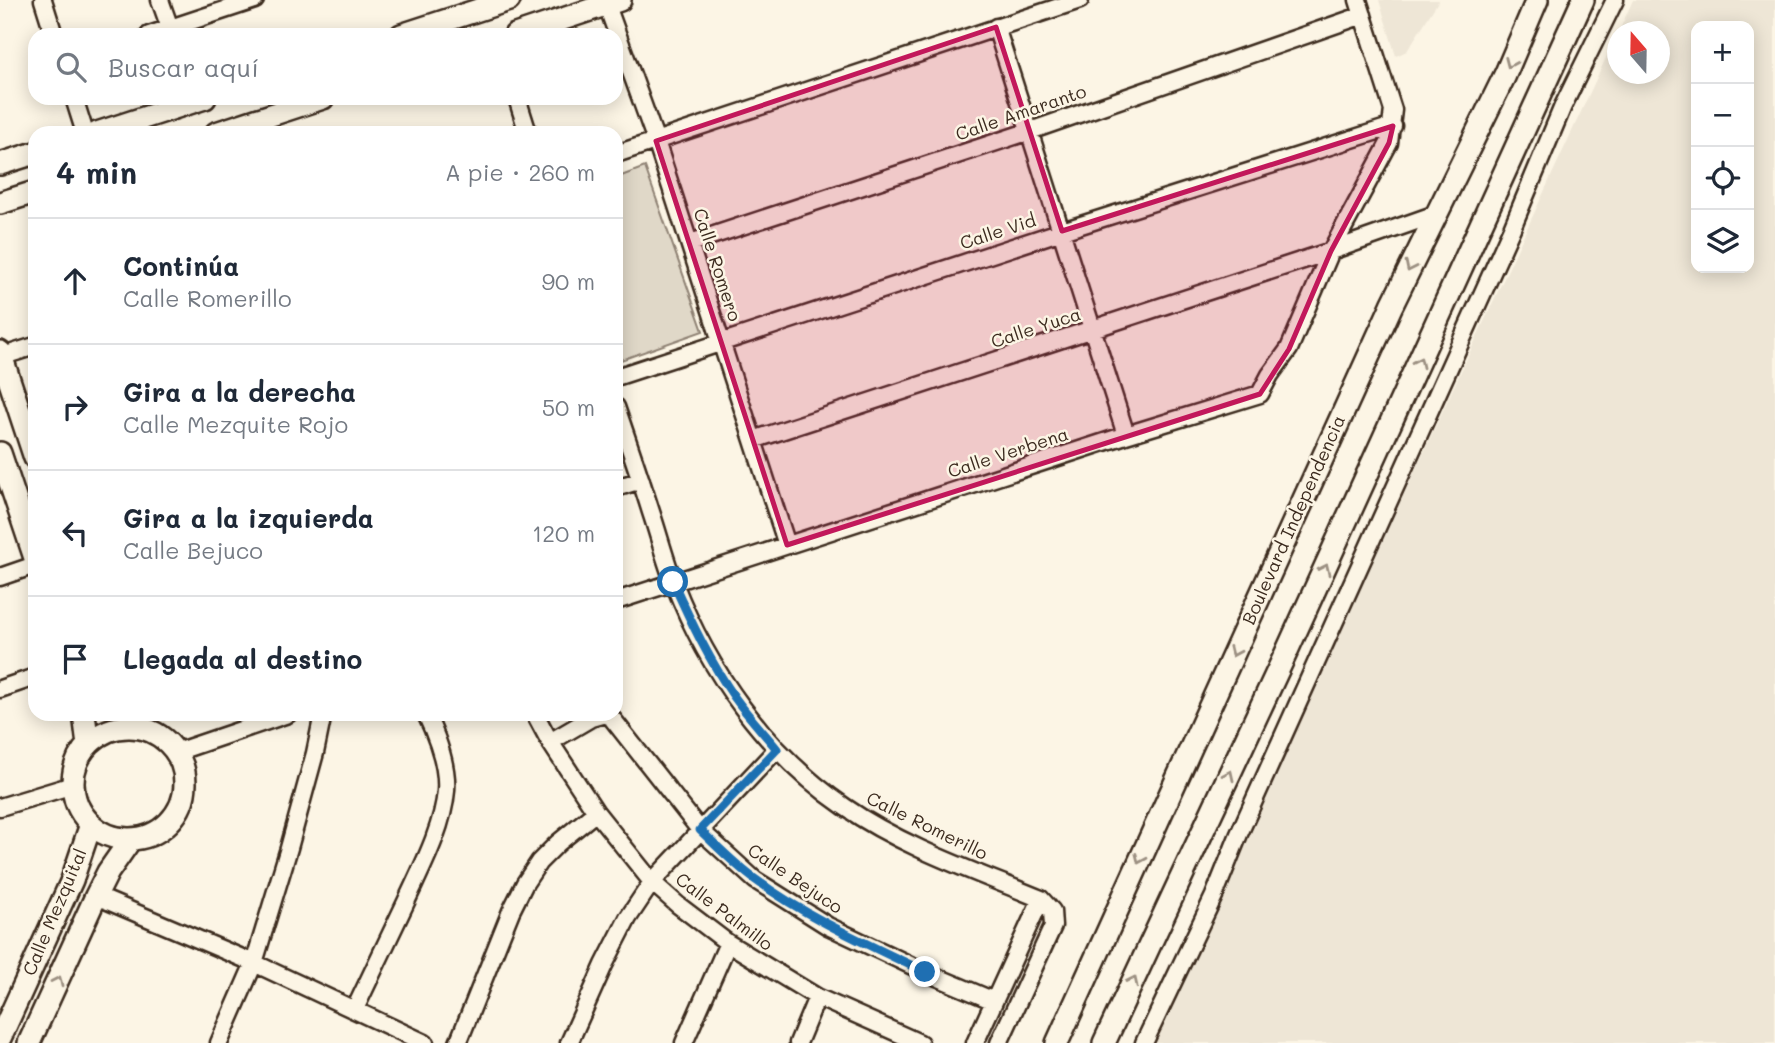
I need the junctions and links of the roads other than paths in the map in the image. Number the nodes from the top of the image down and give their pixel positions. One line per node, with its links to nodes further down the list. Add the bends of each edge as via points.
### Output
1 (43, 0): 12 (street)
2 (160, 0): 13 (street)
3 (256, 0): 14 (street)
4 (509, 0): 15 (main road)
5 (1080, 0): 11 (street)
6 (1536, 0): 35 (main road, Boulevard Independencia, one-way to 35, via 1505,75)
7 (1583, 0): 97 (main road, one-way to 7)
8 (1615, 0): 98 (street, via 1563,106 1214,896)
9 (610, 2): 16 (main road); 17 (street, Calle Romero)
10 (1360, 8): 27 (street, via 1389,92); 28 (street, Calle Amaranto)
11 (996, 27): 28 (street); 29 (street)
12 (52, 28)
13 (170, 28)
14 (173, 28)
15 (423, 28)
16 (535, 28)
17 (619, 28)
18 (623, 41): 29 (street, Calle Romero)
19 (76, 105): 23 (street)
20 (183, 105): 24 (main road)
21 (302, 105): 25 (main road)
22 (519, 105): 26 (street)
23 (83, 126)
24 (119, 126)
25 (237, 126)
26 (526, 126)
27 (1393, 126): 36 (street, Calle Vid); 38 (street, Calle Verbena, via 1378,166)
28 (1030, 131): 36 (street); 37 (street, Calle Amaranto)
29 (656, 141): 30 (street); 37 (street, Calle Romero)
30 (623, 152)
31 (28, 155): 32 (main road)
32 (0, 164)
33 (28, 194): 34 (main road)
34 (0, 203)
35 (1436, 214): 38 (street, Calle Yuca); 96 (main road, Boulevard Independencia, one-way to 96)
36 (1062, 231): 39 (street); 40 (street, Calle Vid)
37 (690, 243): 40 (street, Calle Romero)
38 (1331, 251): 39 (street, Calle Yuca); 45 (street, Calle Verbena, via 1289,349 1260,394)
39 (1093, 330): 45 (street); 47 (street, Calle Yuca)
40 (721, 342): 43 (street, Calle Vid); 47 (street, Calle Romero)
41 (28, 348): 42 (street)
42 (1, 355): 46 (main road)
43 (623, 375)
44 (623, 427): 49 (street, Calle Romerillo)
45 (1126, 435): 52 (street, Calle Verbena)
46 (28, 437)
47 (753, 440): 52 (street, Calle Romero)
48 (2, 464): 51 (main road)
49 (641, 480): 50 (street); 55 (street, Calle Romerillo)
50 (623, 486)
51 (28, 538)
52 (787, 545): 55 (street, Calle Verbena)
53 (28, 567): 54 (street)
54 (0, 577)
55 (673, 582): 56 (street, Calle Verbena); 69 (street, Calle Romerillo, via 711,659)
56 (623, 599)
57 (28, 679): 58 (street)
58 (0, 689)
59 (85, 721): 68 (main road)
60 (267, 721): 70 (street)
61 (322, 721): 81 (street)
62 (429, 721): 84 (street, via 443,763 446,791 440,817 424,863)
63 (539, 721): 67 (street, Calle Palmillo)
64 (586, 721): 67 (street, Calle Bejuco)
65 (614, 721): 75 (street, Calle Bejuco)
66 (135, 722): 68 (main road); 70 (main road)
67 (550, 742): 73 (street, Calle Palmillo)
68 (88, 745): 71 (main road, via 79,757)
69 (777, 749): 75 (street); 79 (street, Calle Romerillo, via 824,792 891,834)
70 (176, 752): 76 (main road, via 183,770 179,809 150,835)
71 (73, 785): 72 (street); 74 (main road, via 75,800)
72 (0, 807)
73 (596, 812): 77 (street, Calle Palmillo); 89 (street, via 539,862 525,883)
74 (90, 824): 76 (main road, via 116,838); 85 (main road, Calle Mezquital, via 72,880)
75 (700, 830): 77 (street); 83 (street, Calle Bejuco, via 755,880 828,926)
76 (131, 839): 78 (main road, Calle Mezquital)
77 (652, 882): 80 (street, Calle Palmillo); 90 (street, via 628,918)
78 (96, 896): 81 (street); 86 (main road, Calle Mezquital, one-way to 78)
79 (1041, 899): 83 (street); 95 (street, via 1052,911 1054,926)
80 (728, 943): 82 (street, Calle Palmillo); 91 (street)
81 (254, 962): 84 (street); 87 (street)
82 (817, 998): 92 (street); 93 (street, Calle Palmillo)
83 (994, 1001): 94 (street)
84 (355, 1009): 88 (street)
85 (0, 1038)
86 (29, 1043)
87 (219, 1043)
88 (425, 1043)
89 (458, 1043)
90 (569, 1043)
91 (684, 1043)
92 (798, 1043)
93 (920, 1043)
94 (975, 1043)
95 (999, 1043)
96 (1057, 1043)
97 (1104, 1043)
98 (1144, 1043)

